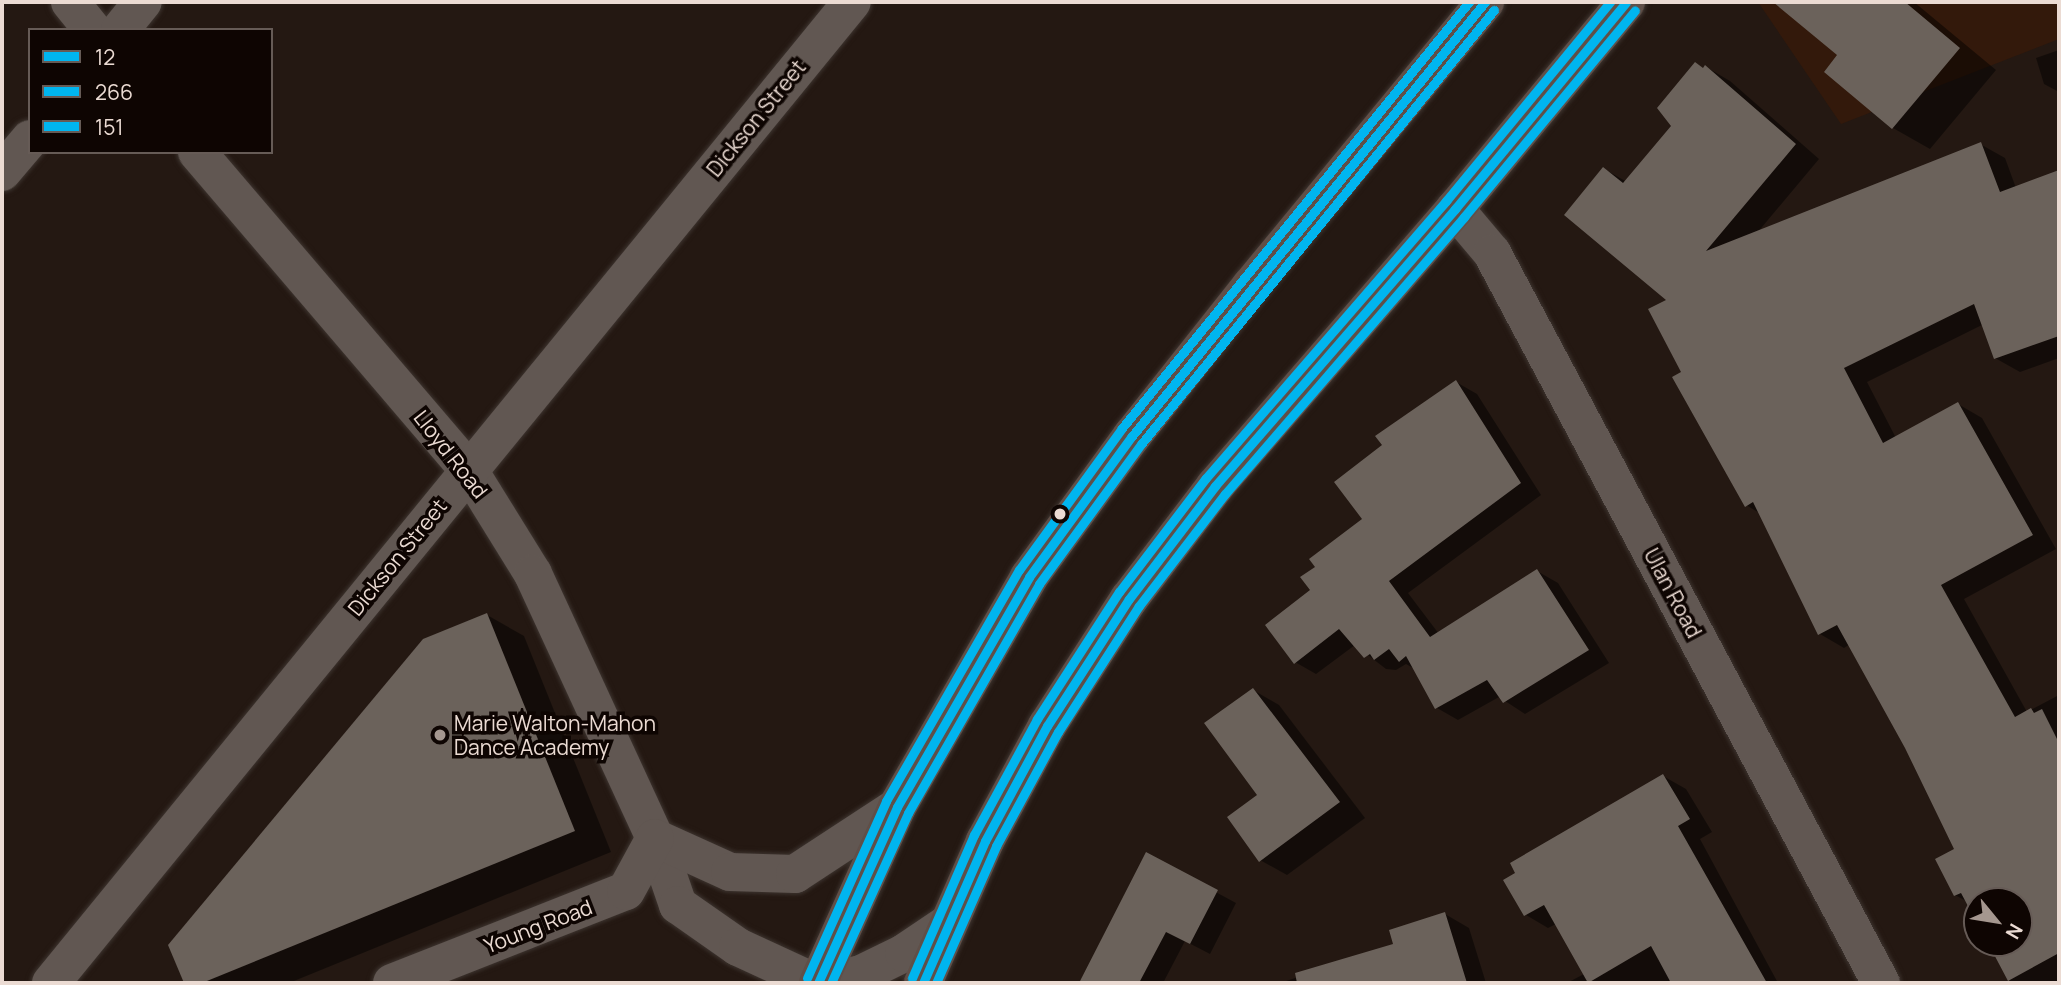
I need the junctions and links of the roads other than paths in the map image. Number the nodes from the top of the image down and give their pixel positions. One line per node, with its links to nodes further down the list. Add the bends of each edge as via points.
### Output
1 (70, 2): 6 (street)
2 (143, 2): 7 (street)
3 (852, 2): 12 (street, Dickson Street)
4 (1485, 2): 13 (highway, via 1251,286 1082,504 994,635)
5 (1626, 2): 11 (highway)
6 (91, 28)
7 (122, 28)
8 (28, 141): 10 (street)
9 (199, 154): 12 (street, Lloyd Road)
10 (2, 172)
11 (1455, 209): 15 (highway, via 1215,486 1129,599 1047,726); 20 (street, Ulan Road, via 1492,253)
12 (468, 469): 14 (street, Lloyd Road, via 533,574); 16 (street, Dickson Street)
13 (897, 807): 14 (street, via 794,874 730,872); 18 (highway)
14 (655, 838): 17 (street, Young Road, via 626,891); 18 (street, Lloyd Road, via 669,887 684,912 738,947)
15 (947, 924): 18 (street, via 861,974); 19 (highway)
16 (51, 983)
17 (393, 983)
18 (818, 983)
19 (923, 983)
20 (1881, 983)

